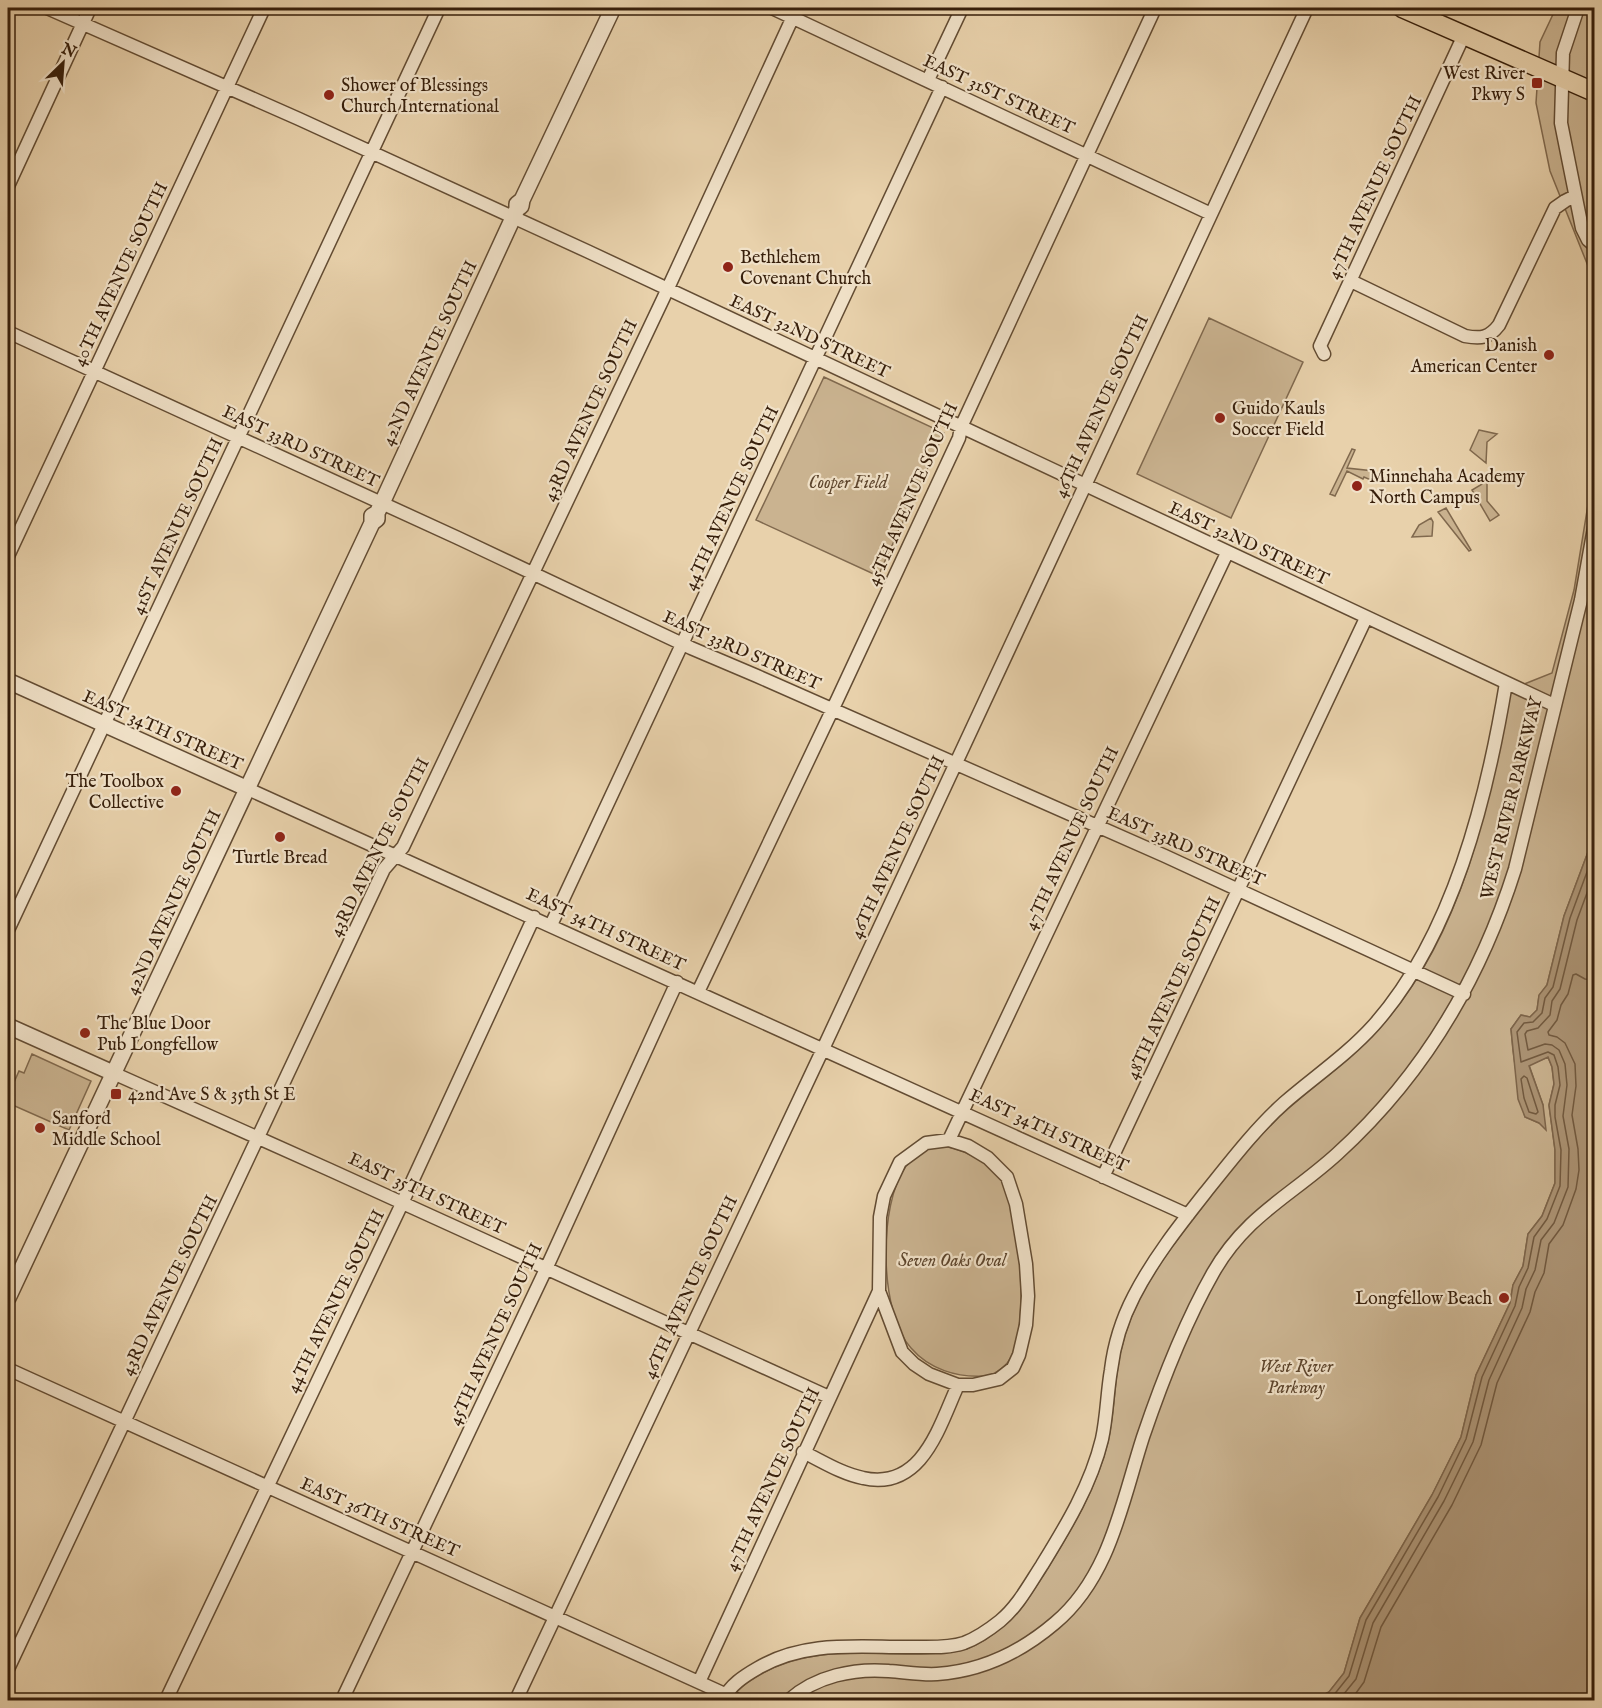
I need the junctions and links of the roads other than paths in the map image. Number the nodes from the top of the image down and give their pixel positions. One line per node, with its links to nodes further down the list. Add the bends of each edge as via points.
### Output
1 (46, 8): 13 (street, EAST 32ND STREET)
2 (90, 8): 13 (street)
3 (264, 8): 18 (street, 40TH AVENUE SOUTH)
4 (439, 8): 20 (street, 41ST AVENUE SOUTH)
5 (613, 8): 24 (street, 42ND AVENUE SOUTH)
6 (772, 8): 12 (street, EAST 31ST STREET)
7 (962, 8): 16 (street)
8 (1155, 8): 21 (street, 45TH AVENUE SOUTH)
9 (1307, 8): 25 (street, 46TH AVENUE SOUTH)
10 (1402, 8): 14 (main road)
11 (1578, 8): 15 (street, via 1563,53)
12 (794, 12): 16 (street, EAST 31ST STREET); 28 (street, 43RD AVENUE SOUTH)
13 (82, 24): 18 (street, EAST 32ND STREET); 22 (street)
14 (1464, 35): 15 (main road); 27 (street, 47TH AVENUE SOUTH)
15 (1561, 78): 19 (main road); 23 (street, via 1561,123)
16 (928, 80): 17 (street, EAST 31ST STREET)
17 (942, 87): 21 (street, EAST 31ST STREET); 31 (street, 44TH AVENUE SOUTH)
18 (227, 88): 20 (street, EAST 32ND STREET); 32 (street, 40TH AVENUE SOUTH)
19 (1587, 89)
20 (372, 153): 24 (street, EAST 32ND STREET); 34 (street, 41ST AVENUE SOUTH)
21 (1088, 155): 25 (street, EAST 31ST STREET); 33 (street, 45TH AVENUE SOUTH)
22 (8, 186)
23 (1575, 196): 26 (street, via 1582,228); 27 (street, via 1554,208 1499,325 1484,338 1465,336)
24 (517, 209): 28 (street, EAST 32ND STREET); 36 (street, 42ND AVENUE SOUTH)
25 (1211, 214): 35 (street, 46TH AVENUE SOUTH)
26 (1594, 245)
27 (1351, 281): 30 (street, 47TH AVENUE SOUTH, via 1320,346)
28 (668, 288): 31 (street, EAST 32ND STREET); 40 (street, 43RD AVENUE SOUTH)
29 (8, 332): 32 (street, EAST 33RD STREET)
30 (1324, 354)
31 (816, 359): 33 (street, EAST 32ND STREET); 42 (street, 44TH AVENUE SOUTH)
32 (95, 372): 34 (street, EAST 33RD STREET); 39 (street, 40TH AVENUE SOUTH)
33 (961, 427): 35 (street, EAST 32ND STREET); 46 (street, 45TH AVENUE SOUTH)
34 (238, 437): 36 (street, EAST 33RD STREET); 47 (street, 41ST AVENUE SOUTH)
35 (1085, 485): 38 (street, EAST 32ND STREET); 48 (street, 46TH AVENUE SOUTH)
36 (377, 513): 40 (street, EAST 33RD STREET); 49 (street, 42ND AVENUE SOUTH)
37 (1594, 528): 45 (street, WEST RIVER PARKWAY, via 1581,600)
38 (1227, 553): 41 (street, EAST 32ND STREET); 50 (street, 47TH AVENUE SOUTH)
39 (8, 556)
40 (533, 574): 42 (street, EAST 33RD STREET); 51 (street, 43RD AVENUE SOUTH)
41 (1366, 618): 44 (street, EAST 32ND STREET); 52 (street, 48TH AVENUE SOUTH)
42 (682, 644): 46 (street, EAST 33RD STREET); 54 (street, 44TH AVENUE SOUTH)
43 (8, 681): 47 (street, EAST 34TH STREET)
44 (1506, 683): 45 (street, EAST 32ND STREET); 56 (street, via 1482,796 1456,880)
45 (1554, 705): 59 (street, WEST RIVER PARKWAY, via 1503,906)
46 (832, 710): 48 (street, EAST 33RD STREET); 58 (street, 45TH AVENUE SOUTH)
47 (104, 725): 49 (street, EAST 34TH STREET); 55 (street, 41ST AVENUE SOUTH)
48 (956, 764): 50 (street, EAST 33RD STREET); 61 (street, 46TH AVENUE SOUTH)
49 (248, 789): 51 (street, EAST 34TH STREET); 62 (street, 42ND AVENUE SOUTH)
50 (1096, 826): 52 (street, EAST 33RD STREET); 63 (street, 47TH AVENUE SOUTH)
51 (396, 857): 53 (street, EAST 34TH STREET); 64 (street, 43RD AVENUE SOUTH, via 384,868)
52 (1238, 890): 56 (street, EAST 33RD STREET); 66 (street, 48TH AVENUE SOUTH)
53 (534, 917): 54 (street, EAST 34TH STREET); 67 (street, 44TH AVENUE SOUTH)
54 (551, 925): 57 (street, EAST 34TH STREET)
55 (8, 930)
56 (1415, 971): 59 (street, EAST 33RD STREET); 68 (street, via 1373,1026 1282,1105)
57 (677, 982): 58 (street, EAST 34TH STREET); 69 (street, 45TH AVENUE SOUTH)
58 (698, 992): 61 (street, EAST 34TH STREET)
59 (1464, 993): 88 (street, WEST RIVER PARKWAY, via 1394,1096 1337,1154 1257,1217 1224,1255 1183,1333 1144,1434 1107,1549 1094,1577 1065,1615 1007,1656 971,1669 934,1675 864,1670 841,1674 814,1683)
60 (8, 1026): 62 (street, EAST 35TH STREET)
61 (823, 1049): 63 (street, EAST 34TH STREET); 72 (street, 46TH AVENUE SOUTH)
62 (113, 1073): 64 (street, EAST 35TH STREET); 71 (street, 42ND AVENUE SOUTH)
63 (963, 1112): 65 (street, 47TH AVENUE SOUTH); 66 (street, EAST 34TH STREET)
64 (258, 1138): 67 (street, EAST 35TH STREET); 76 (street, 43RD AVENUE SOUTH)
65 (949, 1140): 70 (street, via 918,1147 900,1162 893,1176 880,1217); 74 (street, via 988,1158 1007,1177 1016,1204 1028,1296 1026,1325 1013,1368 999,1379)
66 (1103, 1177): 68 (street, EAST 34TH STREET)
67 (402, 1202): 69 (street, EAST 35TH STREET); 78 (street, 44TH AVENUE SOUTH)
68 (1188, 1215): 83 (street, via 1131,1301 1111,1367 1102,1440 1090,1475 1058,1539 1016,1606 993,1626 965,1642 945,1647 826,1646 798,1652 754,1670 734,1684)
69 (546, 1269): 72 (street, EAST 35TH STREET); 79 (street, 45TH AVENUE SOUTH)
70 (879, 1291): 74 (street, via 902,1352 929,1374); 75 (street, 47TH AVENUE SOUTH)
71 (8, 1298)
72 (688, 1333): 75 (street, EAST 35TH STREET); 80 (street, 46TH AVENUE SOUTH)
73 (8, 1369): 76 (street, EAST 36TH STREET)
74 (958, 1384): 77 (street, via 922,1458 899,1476 864,1479)
75 (829, 1397): 77 (street, 47TH AVENUE SOUTH)
76 (123, 1421): 78 (street, EAST 36TH STREET); 81 (street, 43RD AVENUE SOUTH)
77 (804, 1452): 82 (street, 47TH AVENUE SOUTH)
78 (267, 1486): 79 (street, EAST 36TH STREET); 84 (street, 44TH AVENUE SOUTH)
79 (412, 1552): 80 (street, EAST 36TH STREET); 85 (street, 45TH AVENUE SOUTH)
80 (555, 1616): 82 (street, EAST 36TH STREET); 86 (street, 46TH AVENUE SOUTH)
81 (8, 1669)
82 (699, 1682): 83 (street, EAST 36TH STREET)
83 (724, 1698): 87 (street, EAST 36TH STREET)
84 (166, 1701)
85 (342, 1701)
86 (516, 1701)
87 (738, 1701)
88 (789, 1701)

